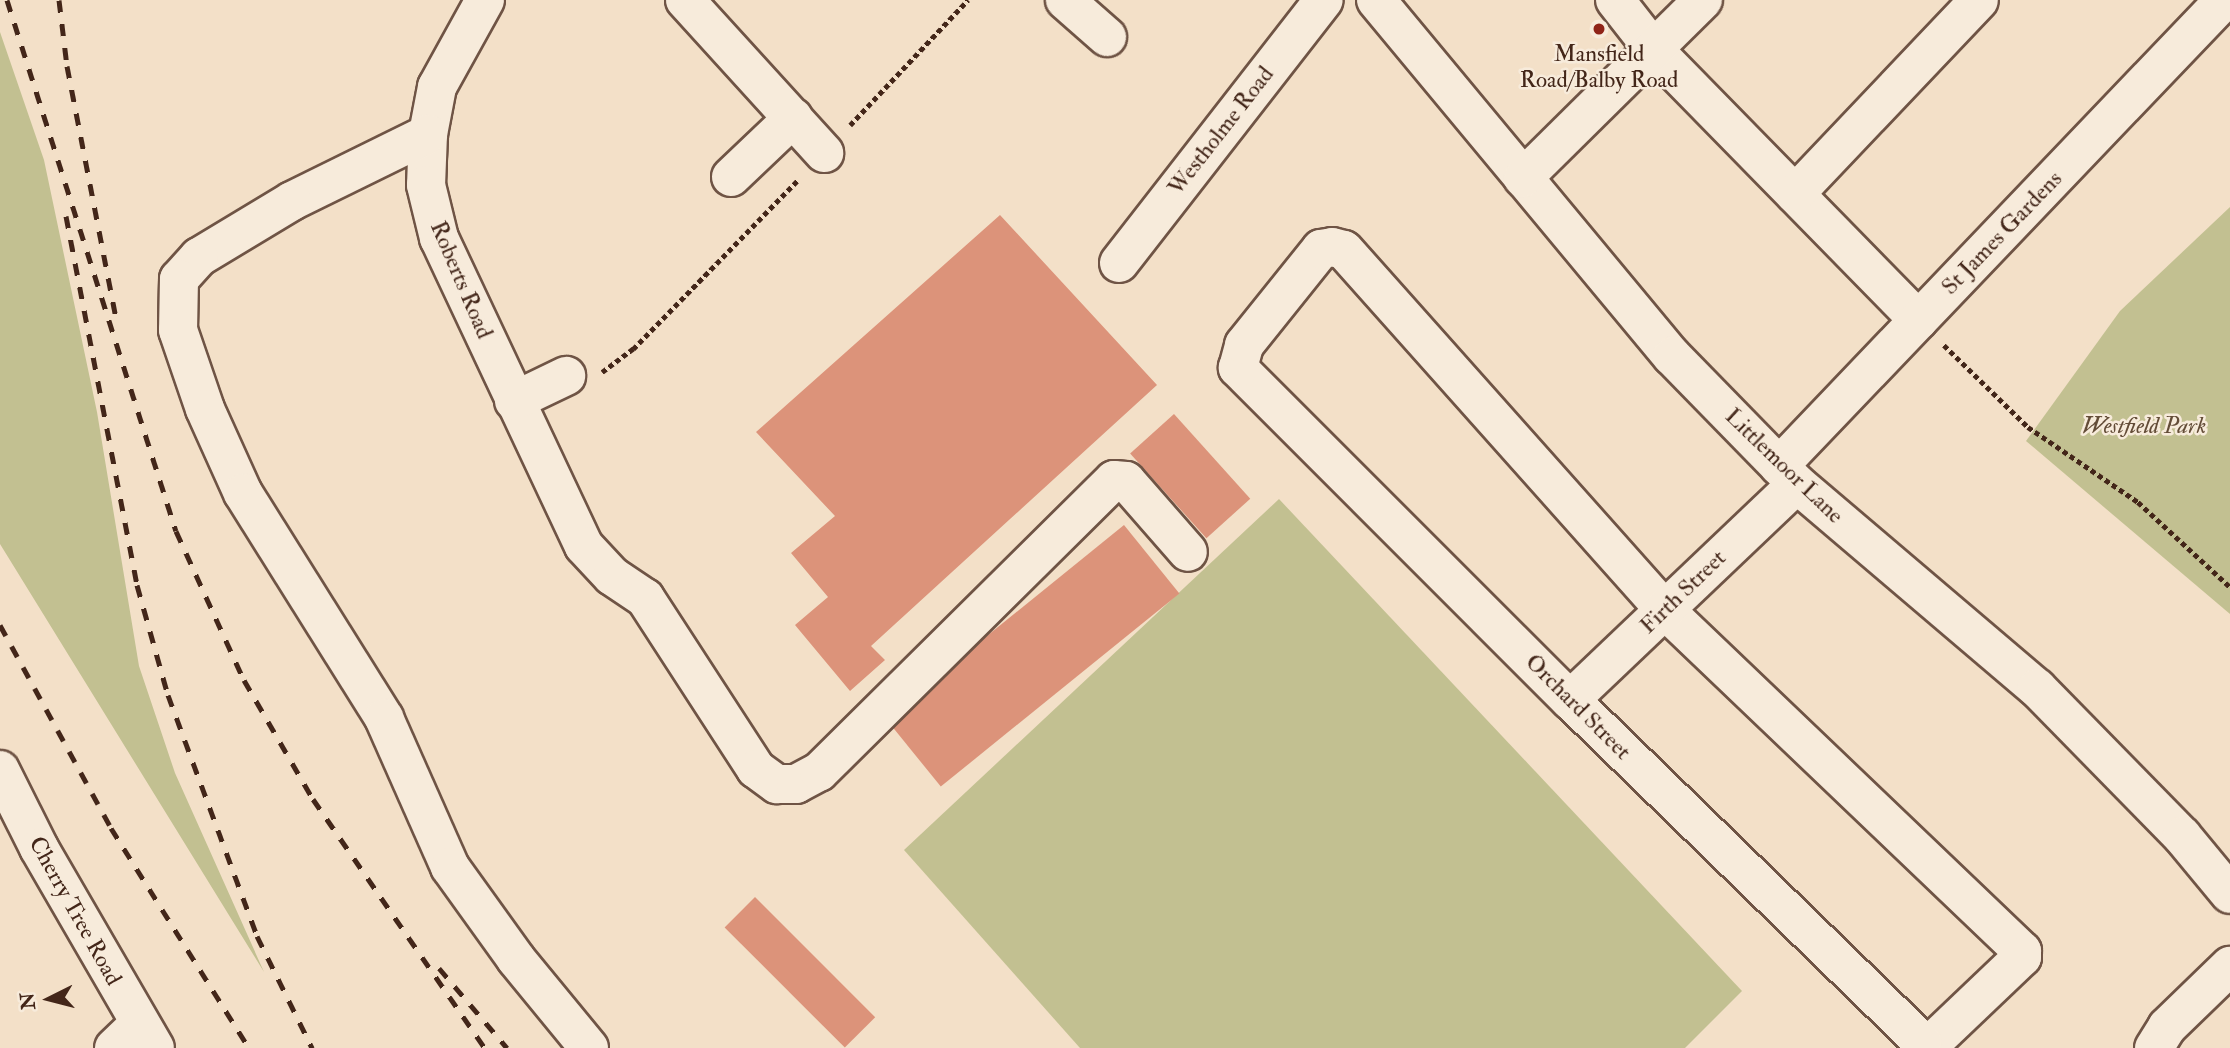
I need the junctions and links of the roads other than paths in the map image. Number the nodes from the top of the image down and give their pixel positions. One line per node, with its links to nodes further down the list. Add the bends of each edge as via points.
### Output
1 (485, 0): 13 (street, Roberts Road, via 437,87)
2 (685, 0): 12 (street)
3 (1065, 0): 10 (street)
4 (1324, 0): 18 (street, Westholme Road)
5 (1376, 0): 16 (street, Littlemoor Lane)
6 (1615, 0): 11 (street)
7 (1703, 0): 11 (street)
8 (1979, 0): 17 (street)
9 (2224, 0): 19 (street, St James Gardens)
10 (1108, 37)
11 (1654, 50): 16 (street); 17 (street)
12 (793, 118): 14 (street); 15 (street)
13 (428, 134): 21 (street, Roberts Road, via 426,185 439,238); 30 (street, via 292,201 200,257 179,279 178,330 205,409 243,493 384,718 450,867)
14 (824, 153)
15 (730, 177)
16 (1523, 178): 22 (street, Littlemoor Lane, via 1672,356)
17 (1795, 194): 19 (street)
18 (1119, 263)
19 (1918, 320): 22 (street, St James Gardens)
20 (566, 376): 21 (street)
21 (514, 401): 23 (street, Roberts Road, via 584,546 612,576 645,598 756,769 777,783 796,784 819,772 1114,480 1126,481)
22 (1788, 475): 24 (street, Firth Street); 27 (street, Littlemoor Lane, via 2037,688 2182,836)
23 (1188, 552)
24 (1665, 610): 25 (street, Firth Street); 25 (street, Orchard Street, via 1344,250 1321,249 1244,345 1238,368); 25 (street, Orchard Street, via 2022,951 2022,957 1937,1038 1922,1042)
25 (1570, 700)
26 (0, 770): 29 (street, Cherry Tree Road)
27 (2230, 894)
28 (2230, 966): 31 (street, via 2166,1027)
29 (136, 1040)
30 (589, 1048)
31 (2154, 1048)

